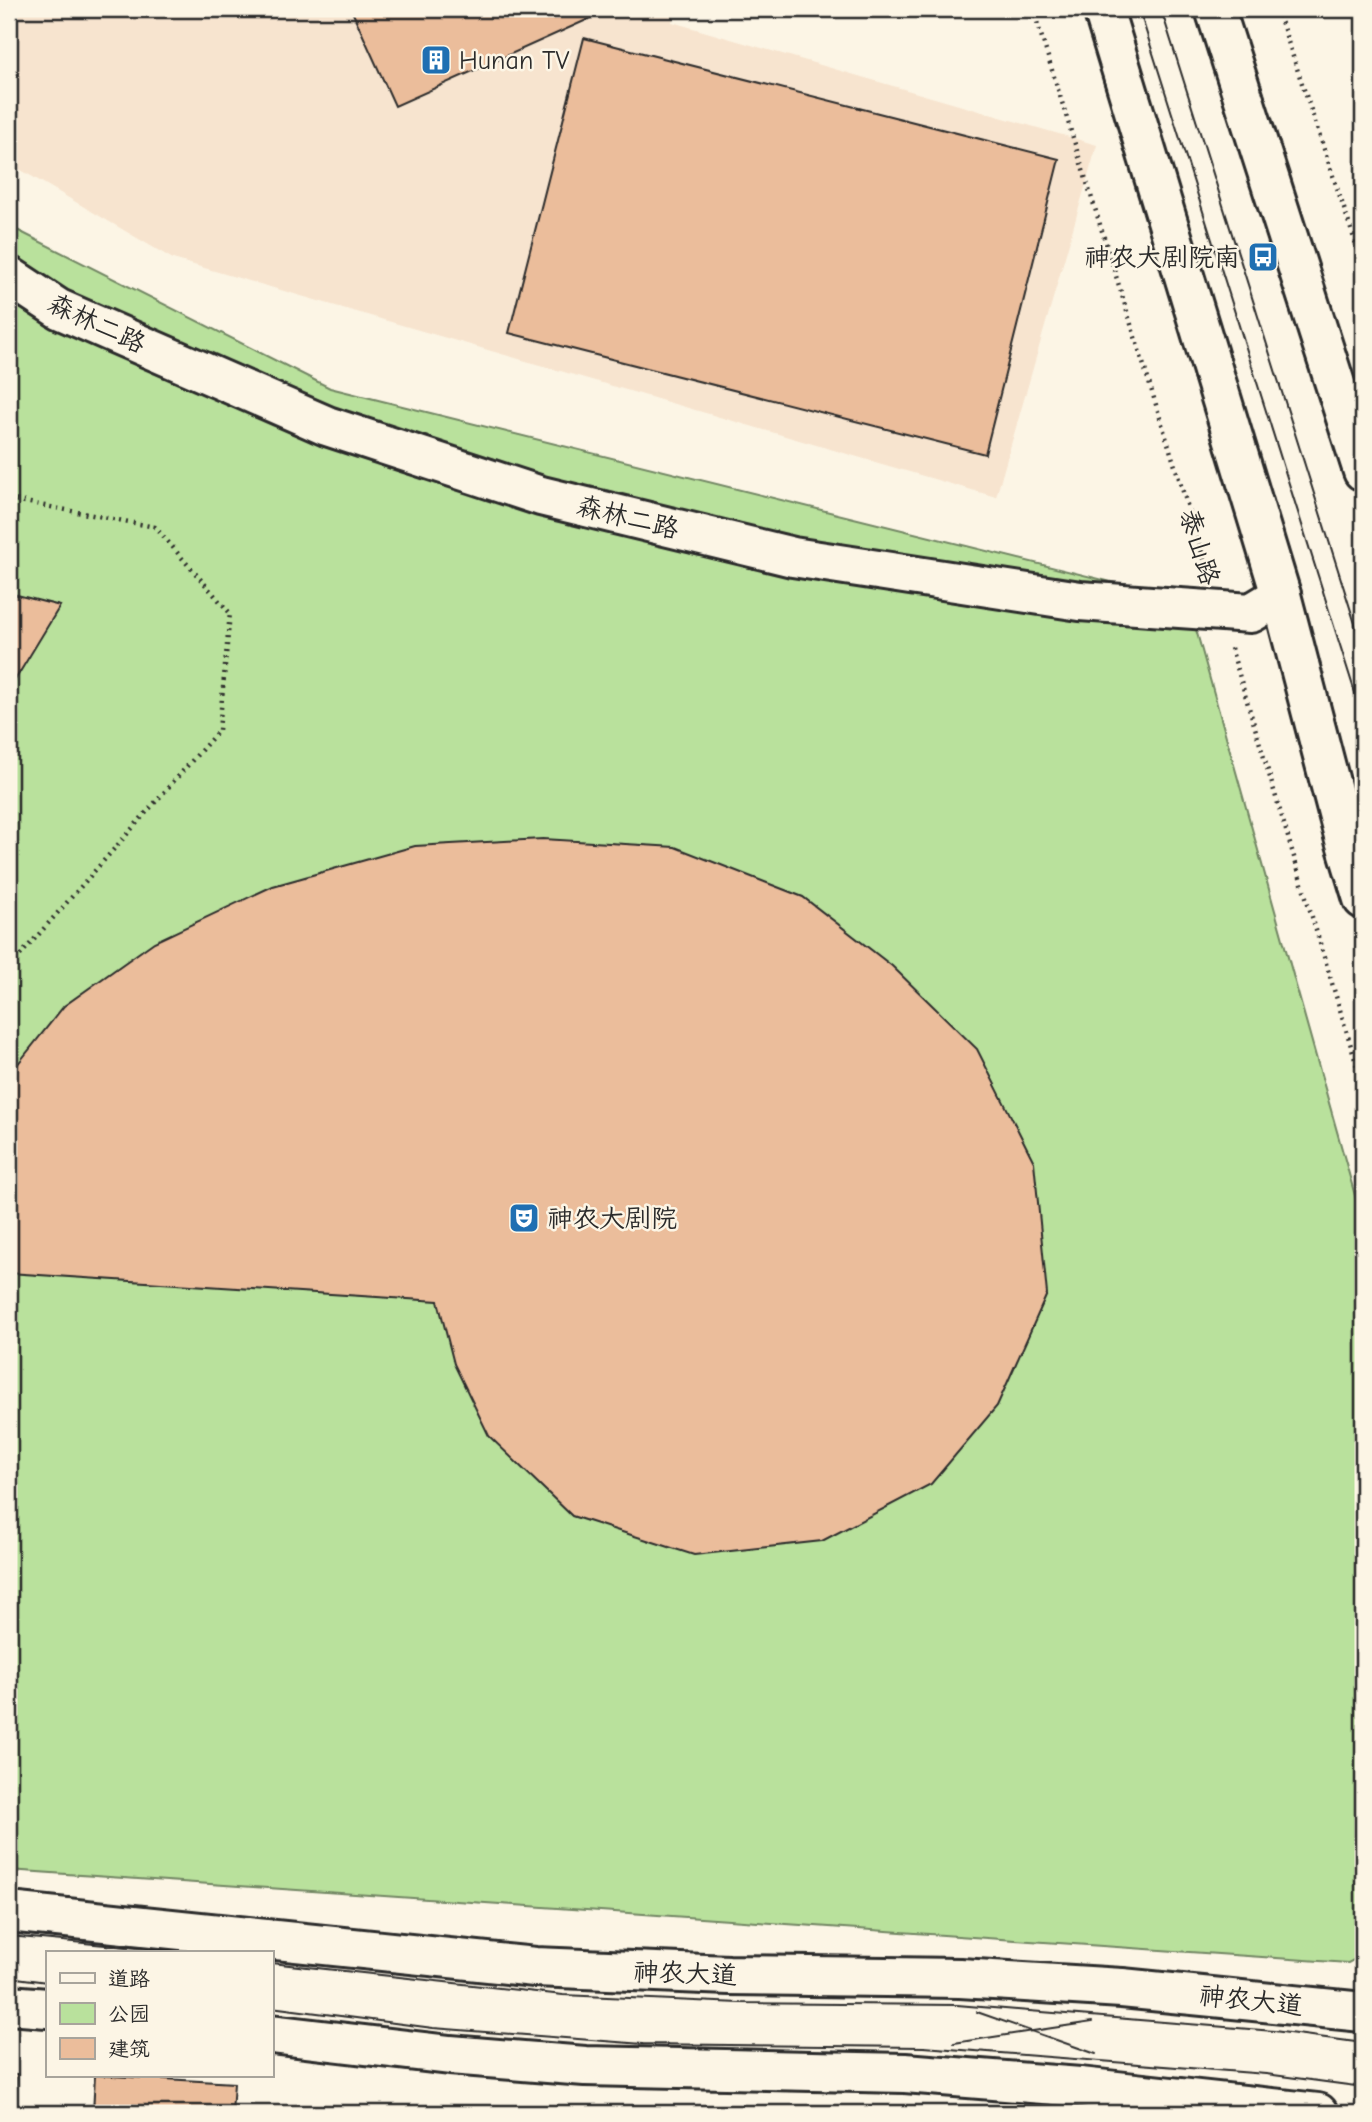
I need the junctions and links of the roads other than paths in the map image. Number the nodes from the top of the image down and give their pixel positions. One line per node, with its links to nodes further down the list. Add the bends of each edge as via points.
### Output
1 (1102, 9): 5 (main road)
2 (1215, 9): 4 (main road)
3 (9, 276): 5 (main road, 森林二路, via 59,309 327,426 541,496 793,557 1080,601 1251,613)
4 (1362, 465)
5 (1282, 595): 6 (main road)
6 (1363, 899)
7 (9, 1912): 10 (main road, 神农大道, via 535,1967 960,1978 1122,1988)
8 (9, 2005): 9 (main road)
9 (46, 2008)
10 (1363, 2012)
11 (273, 2034): 12 (main road, via 585,2066 905,2073)
12 (1318, 2113)

